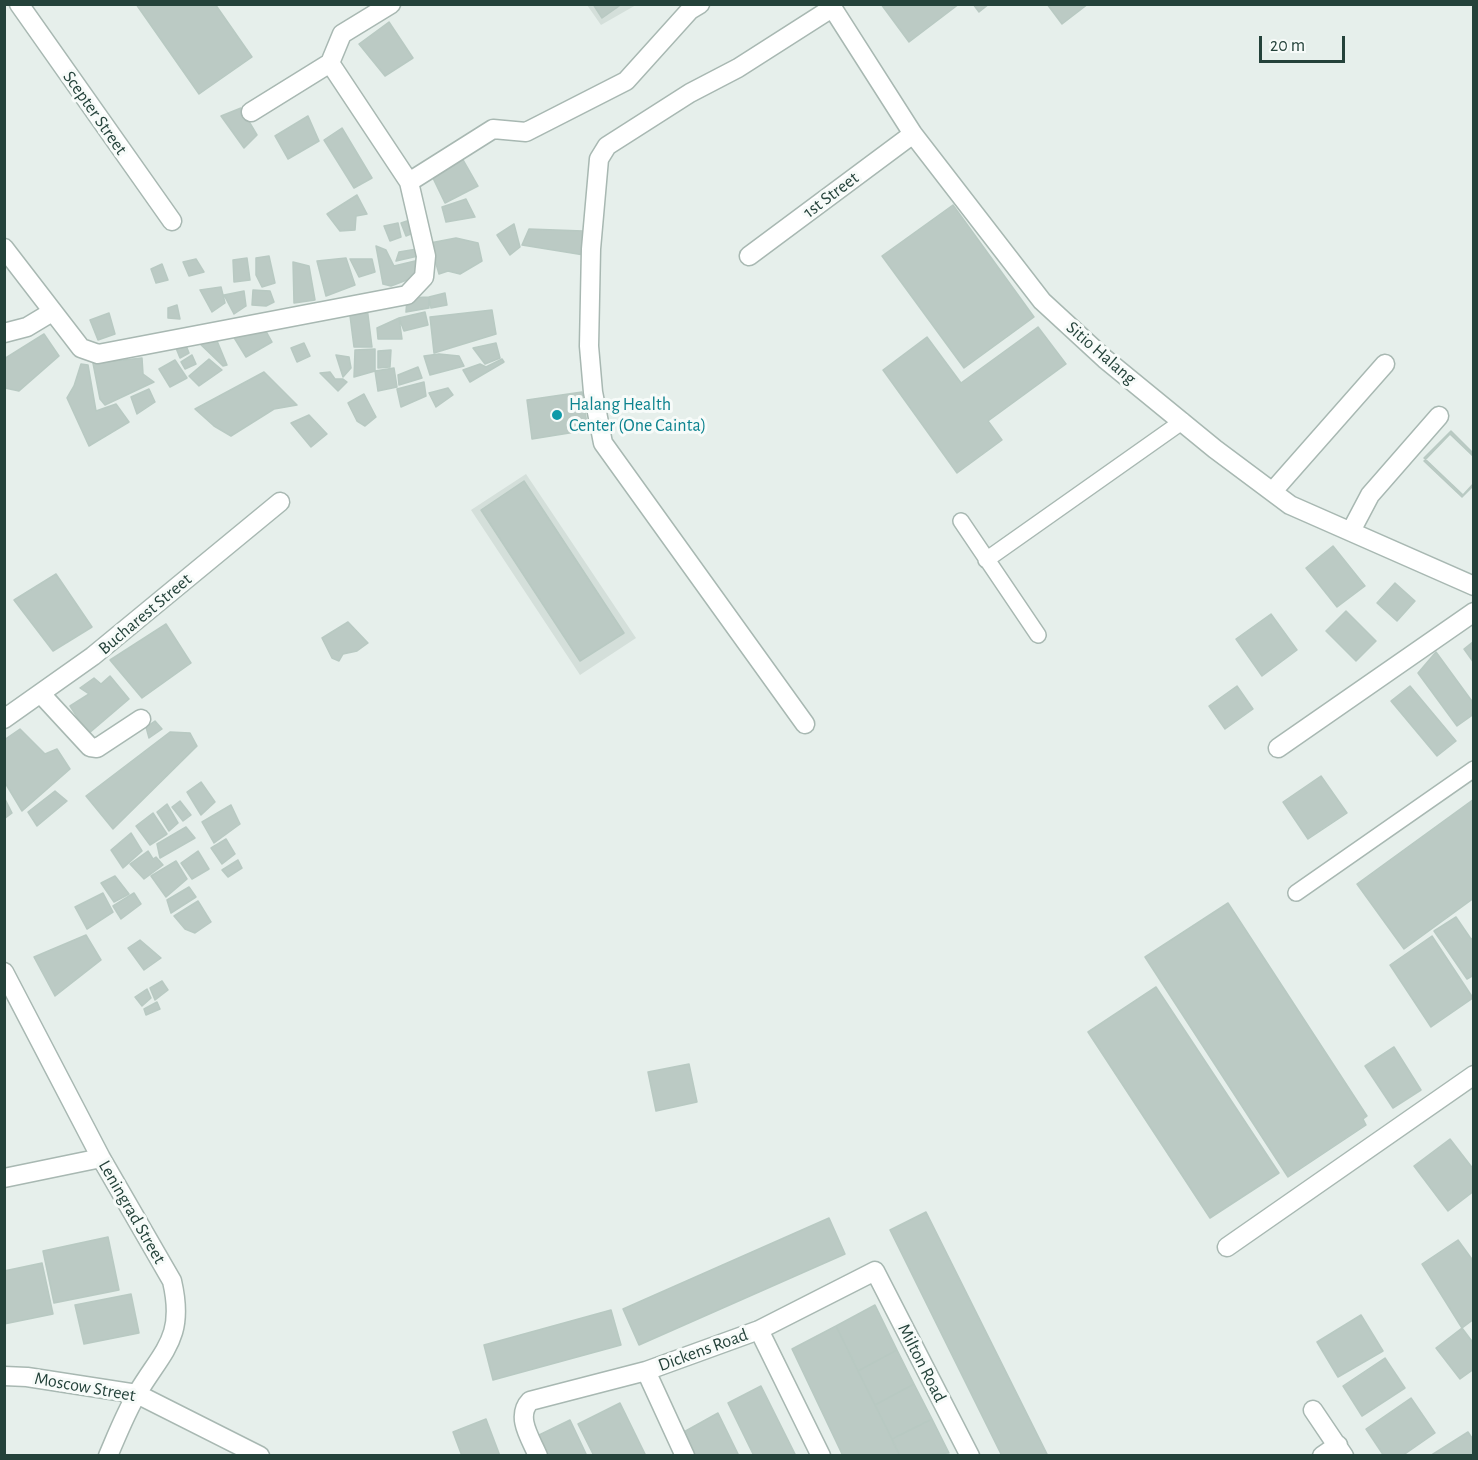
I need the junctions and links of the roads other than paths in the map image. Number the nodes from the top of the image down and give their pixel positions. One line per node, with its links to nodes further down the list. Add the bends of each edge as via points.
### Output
1 (19, 4): 9 (street, Scepter Street)
2 (391, 4): 5 (street, via 342,33)
3 (700, 4): 8 (street, via 690,10 626,81 526,132 493,129)
4 (831, 6): 7 (street, Sitio Halang); 28 (street, via 607,146 599,159 591,249 589,346 603,443)
5 (330, 63): 6 (street); 8 (street)
6 (251, 112)
7 (913, 134): 11 (street, 1st Street); 16 (street, Sitio Halang, via 1042,301 1105,359)
8 (409, 182): 12 (street, via 426,256 424,276 407,295 98,354 81,348)
9 (172, 221)
10 (4, 248): 12 (street)
11 (749, 256)
12 (52, 312): 13 (street, via 27,327)
13 (4, 333)
14 (1385, 364): 17 (street)
15 (1439, 416): 20 (street, via 1370,495)
16 (1183, 420): 17 (street, Sitio Halang); 21 (lane)
17 (1273, 491): 20 (street, Sitio Halang, via 1290,505)
18 (280, 502): 25 (street, Bucharest Street)
19 (961, 521): 21 (lane)
20 (1351, 531): 22 (street, Sitio Halang)
21 (986, 560): 24 (lane)
22 (1473, 586)
23 (1473, 612): 29 (street)
24 (1038, 635)
25 (41, 694): 26 (street, Bucharest Street); 27 (street, via 90,747 98,748)
26 (4, 719)
27 (141, 719)
28 (805, 724)
29 (1278, 748)
30 (1473, 769): 31 (lane)
31 (1296, 893)
32 (4, 972): 33 (street, Leningrad Street)
33 (13, 1008): 35 (street, Leningrad Street)
34 (1473, 1075): 37 (street)
35 (101, 1158): 36 (street); 42 (street, Leningrad Street, via 172,1281 175,1295 171,1342)
36 (4, 1178)
37 (1227, 1247)
38 (874, 1271): 39 (street, Dickens Road); 50 (street, Milton Road)
39 (759, 1330): 40 (street, Dickens Road); 49 (street)
40 (646, 1371): 47 (street, Dickens Road, via 530,1401 522,1418); 48 (street)
41 (4, 1376): 42 (street, Moscow Street)
42 (137, 1394): 45 (street, Leningrad Street); 46 (street, Moscow Street)
43 (1313, 1410): 44 (street)
44 (1341, 1450): 51 (street)
45 (108, 1455)
46 (260, 1455)
47 (538, 1455)
48 (685, 1455)
49 (821, 1455)
50 (970, 1455)
51 (1322, 1455)

